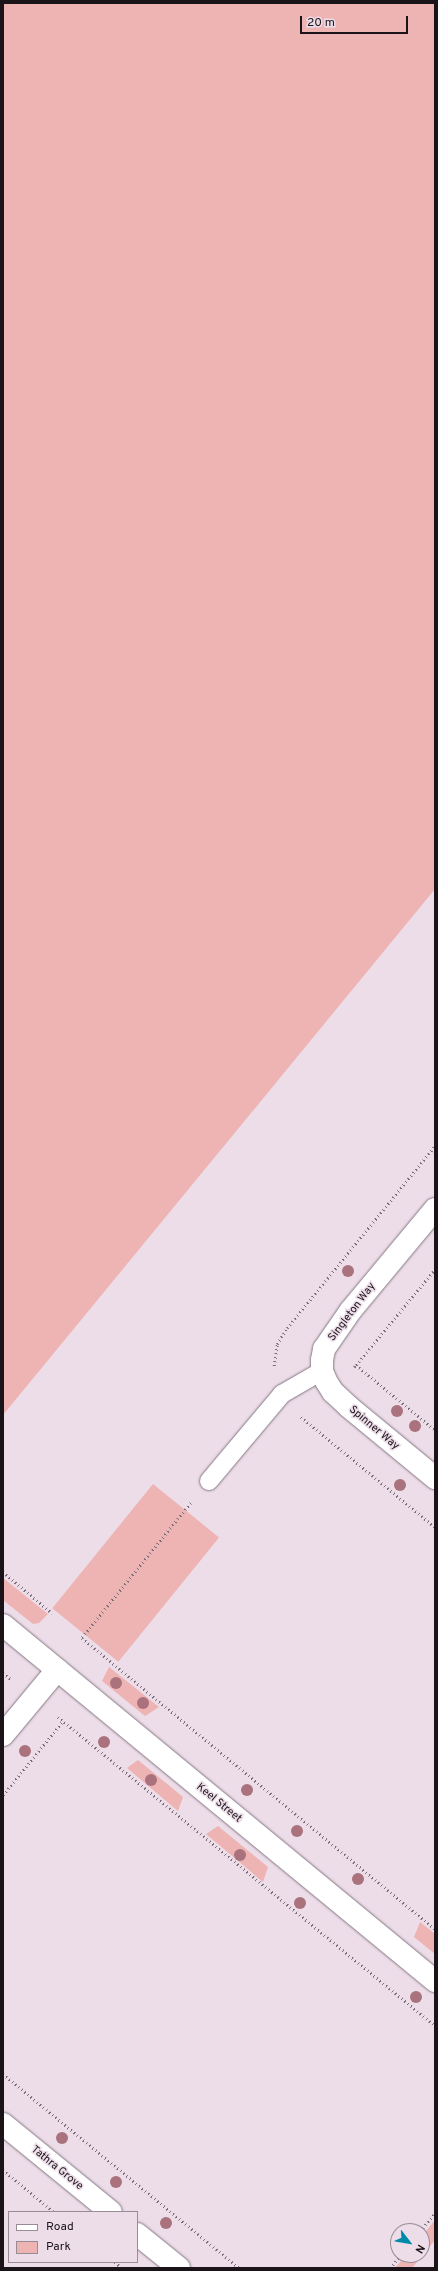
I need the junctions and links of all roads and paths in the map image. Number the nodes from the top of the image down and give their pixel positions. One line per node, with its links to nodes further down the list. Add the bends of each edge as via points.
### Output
1 (435, 1209): 4 (street, Singleton Way, via 332,1337 324,1349)
2 (435, 1269): 3 (path)
3 (356, 1365)
4 (322, 1371): 5 (street, Spinner Way, via 333,1392); 6 (lane, via 282,1394)
5 (435, 1478)
6 (209, 1481): 16 (path, via 82,1638)
7 (3, 1572): 8 (path)
8 (52, 1613)
9 (3, 1625): 10 (street, Keel Street)
10 (57, 1670): 12 (street); 17 (street, Keel Street)
11 (3, 1673): 12 (path)
12 (34, 1698): 13 (path); 14 (street)
13 (63, 1721): 15 (path); 18 (path)
14 (3, 1735)
15 (3, 1795)
16 (435, 1929)
17 (435, 1981)
18 (435, 2026)
19 (3, 2074): 28 (path)
20 (3, 2124): 23 (street, Tathra Grove)
21 (3, 2170): 22 (path)
22 (53, 2211)
23 (110, 2211)
24 (435, 2213): 25 (path)
25 (427, 2223)
26 (138, 2235): 27 (street)
27 (179, 2268)
28 (239, 2268)

